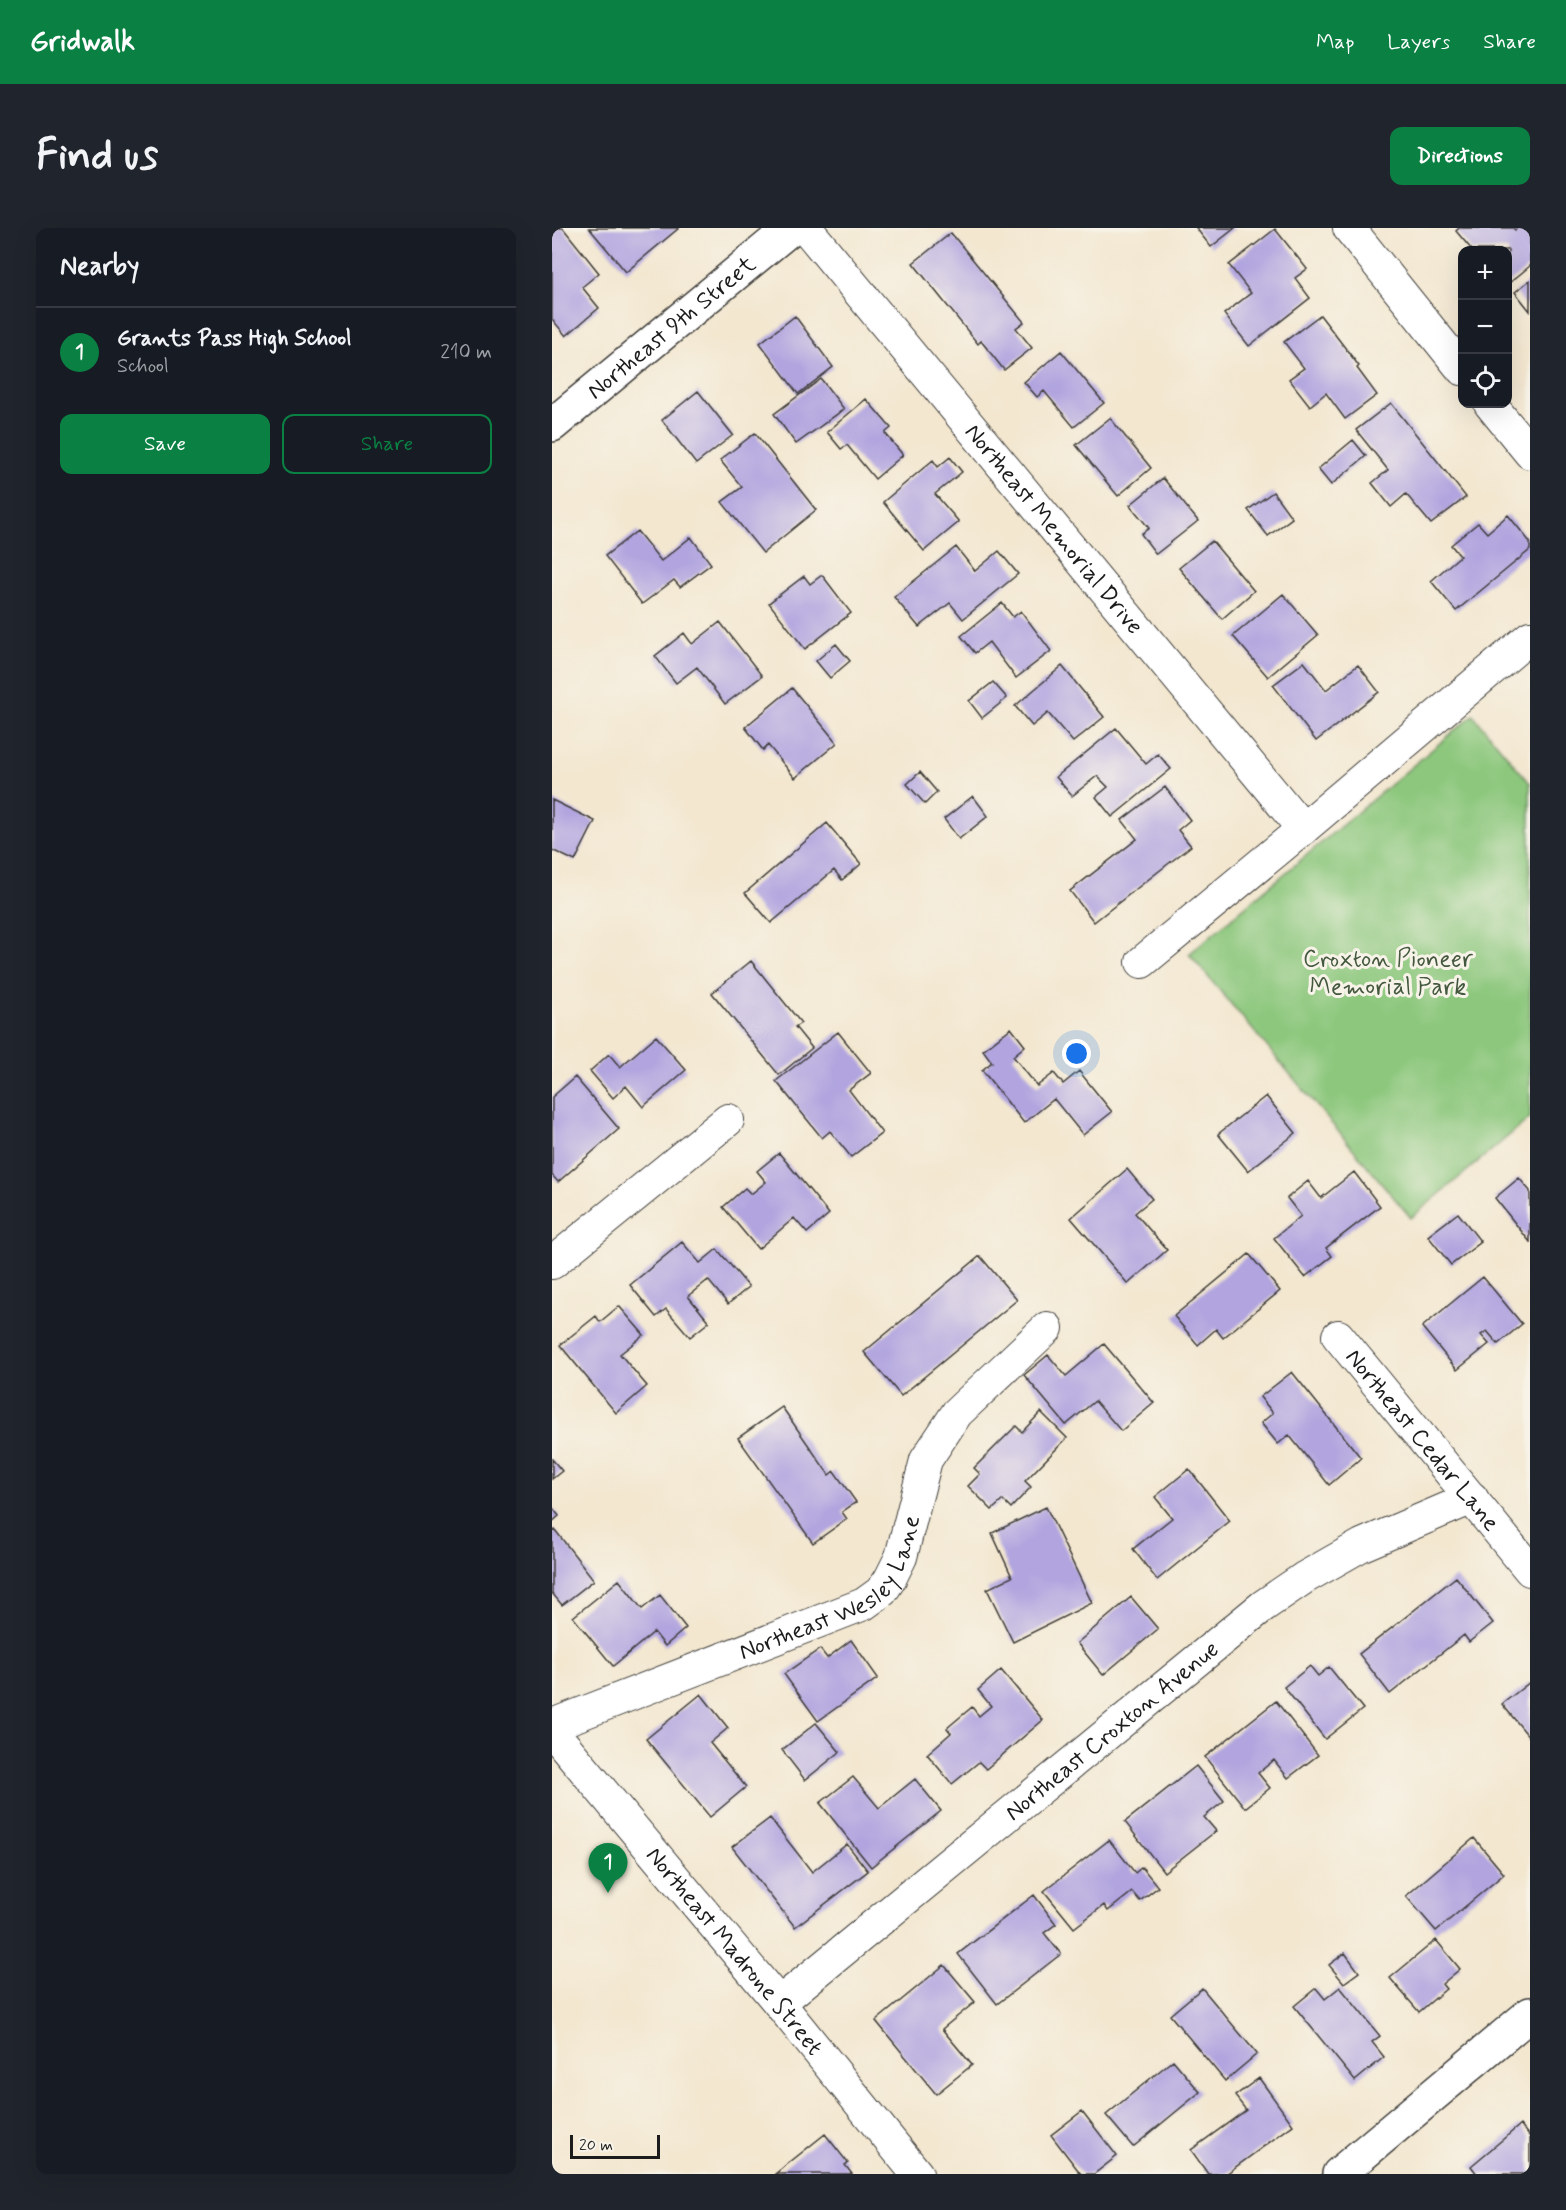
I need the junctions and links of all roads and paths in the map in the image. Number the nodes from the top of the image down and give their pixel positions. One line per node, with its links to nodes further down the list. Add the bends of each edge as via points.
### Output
1 (791, 228): 6 (street, Northeast 9th Street)
2 (806, 228): 9 (street, Northeast Memorial Drive)
3 (1349, 228): 4 (street)
4 (1458, 364)
5 (1493, 408): 7 (street)
6 (552, 425)
7 (1530, 453)
8 (1530, 637): 9 (street)
9 (1303, 829): 10 (street)
10 (1142, 962)
11 (728, 1120): 12 (street)
12 (552, 1263)
13 (1047, 1328): 17 (street, Northeast Wesley Lane, via 957,1413 926,1460 901,1557 882,1591 864,1604)
14 (1338, 1336): 15 (street, Northeast Cedar Lane)
15 (1472, 1498): 16 (street, Northeast Cedar Lane); 19 (street, Northeast Croxton Avenue, via 1362,1545 1263,1606)
16 (1530, 1570)
17 (552, 1725)
18 (552, 1731): 19 (street, Northeast Madrone Street)
19 (779, 2003): 21 (street, Northeast Madrone Street)
20 (1530, 2014): 22 (street)
21 (917, 2174)
22 (1339, 2174)

